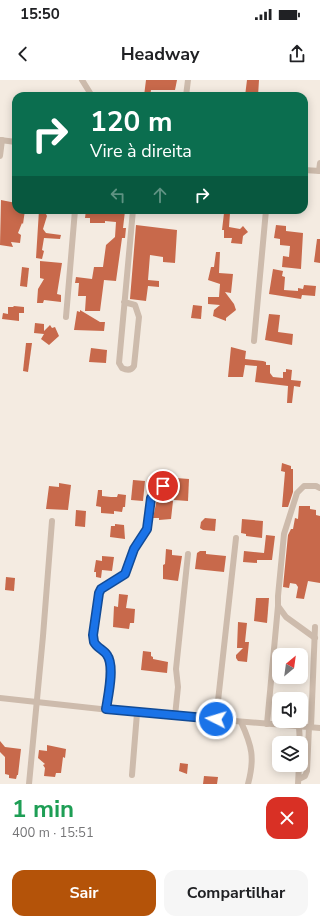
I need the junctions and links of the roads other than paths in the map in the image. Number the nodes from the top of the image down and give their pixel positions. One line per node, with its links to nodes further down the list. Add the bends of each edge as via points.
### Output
1 (82, 80): 3 (street)
2 (188, 80): 4 (street)
3 (90, 92)
4 (186, 92)
5 (1, 140): 6 (street); 7 (street)
6 (12, 141)
7 (0, 156)
8 (320, 163): 10 (street)
9 (308, 170): 10 (street)
10 (320, 171)
11 (75, 214): 15 (street)
12 (133, 214): 14 (street)
13 (266, 214): 16 (street)
14 (124, 302): 14 (street, via 119,363 126,370 134,366 139,317 135,305)
15 (66, 317)
16 (254, 341)
17 (163, 486): 27 (street, via 151,498 147,529 134,549 125,574 101,589 97,601 94,642 106,653 110,663)
18 (320, 488): 22 (street, via 304,486 297,493 284,534)
19 (52, 521): 26 (street)
20 (236, 538): 30 (street)
21 (188, 554): 29 (street, via 177,662)
22 (278, 606): 24 (street, via 293,623); 32 (street)
23 (315, 627): 24 (street)
24 (315, 638): 34 (street)
25 (0, 698): 26 (street)
26 (37, 701): 27 (street); 38 (street)
27 (106, 709): 28 (street)
28 (137, 713): 29 (street); 36 (street)
29 (175, 716): 30 (street)
30 (216, 719): 31 (street)
31 (241, 722): 32 (street); 39 (street, via 253,754)
32 (267, 724): 33 (street)
33 (272, 724)
34 (310, 727): 35 (street); 37 (street, via 307,771)
35 (320, 728)
36 (132, 775)
37 (299, 782)
38 (29, 784)
39 (248, 784)

